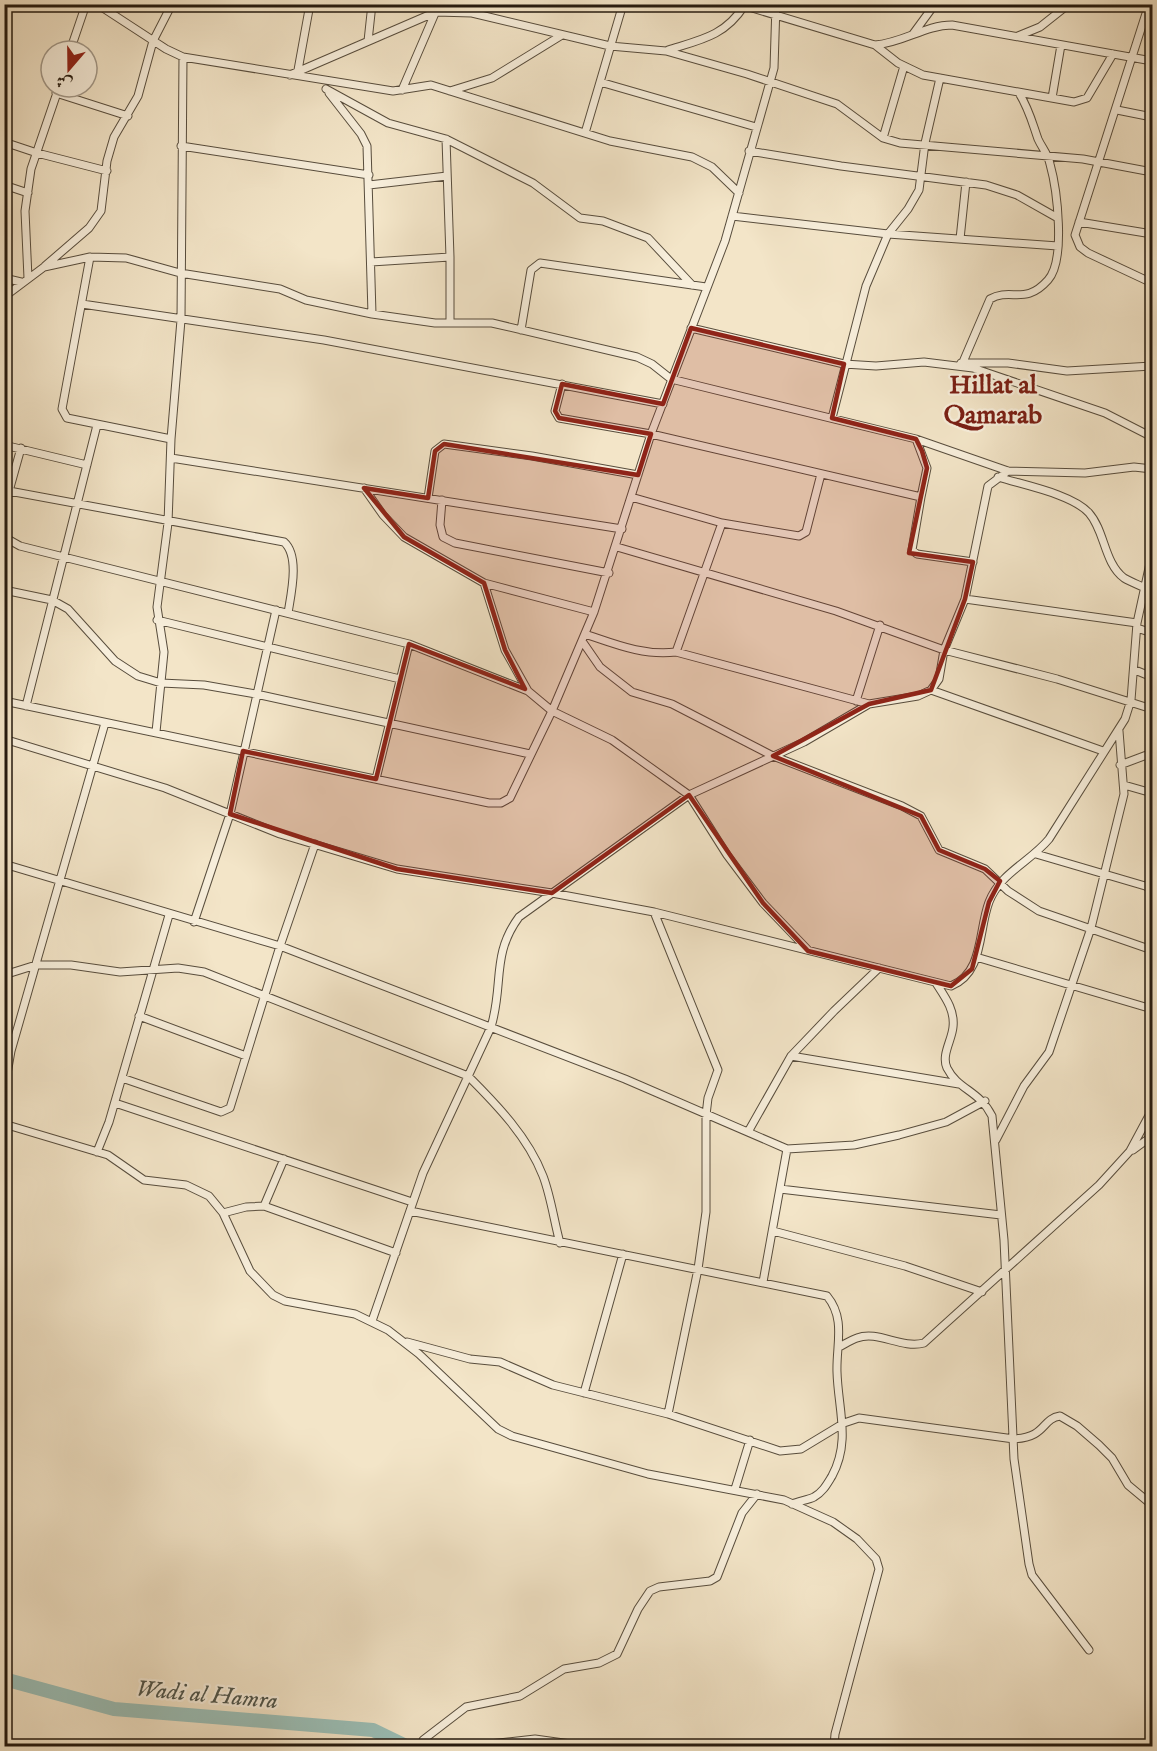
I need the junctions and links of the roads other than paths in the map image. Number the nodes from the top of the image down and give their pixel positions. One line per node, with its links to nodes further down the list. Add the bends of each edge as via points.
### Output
1 (86, 4): 17 (street)
2 (97, 4): 18 (street)
3 (172, 4): 18 (street)
4 (310, 4): 29 (street)
5 (372, 4): 19 (street)
6 (623, 4): 22 (street)
7 (776, 4): 13 (street)
8 (935, 4): 14 (street)
9 (1069, 4): 16 (street, via 1040,27)
10 (1149, 4): 26 (street)
11 (742, 5): 13 (street); 23 (street, via 735,20 720,32)
12 (437, 8): 15 (street); 19 (street); 36 (street)
13 (774, 14): 20 (street); 34 (street, via 774,68)
14 (913, 34): 16 (street, via 952,25); 20 (street, via 894,43)
15 (562, 35): 22 (street); 37 (street, via 492,78)
16 (1015, 37): 21 (street)
17 (74, 39)
18 (153, 40): 25 (street); 43 (street, via 138,96)
19 (368, 41): 29 (street)
20 (875, 45): 28 (street)
21 (1061, 45): 24 (street); 39 (street)
22 (610, 46): 23 (street); 33 (street)
23 (666, 51): 34 (street)
24 (1113, 54): 26 (street); 39 (street, via 1087,98 1074,102)
25 (183, 57): 30 (street); 51 (street)
26 (1133, 58): 27 (street); 42 (street)
27 (1152, 61)
28 (904, 66): 31 (street); 47 (street)
29 (298, 70): 30 (street)
30 (290, 75): 32 (street)
31 (940, 78): 38 (street); 50 (street)
32 (318, 80): 35 (street); 36 (street)
33 (600, 82): 45 (street); 46 (street)
34 (770, 82): 45 (street); 47 (street, via 837,104)
35 (326, 89): 48 (street, via 388,123); 58 (street, via 367,146)
36 (402, 90): 37 (street, via 431,85)
37 (449, 91): 46 (street)
38 (1019, 93): 39 (street); 54 (street)
39 (1052, 98)
40 (55, 99): 53 (street)
41 (82, 99): 43 (street)
42 (1117, 111): 44 (street); 55 (street)
43 (128, 116): 56 (street, via 114,137)
44 (1152, 117)
45 (756, 127): 52 (street)
46 (585, 133): 65 (street, via 692,157 712,167)
47 (883, 138): 50 (street)
48 (446, 139): 59 (street); 81 (street, via 533,183 580,218 603,221 648,237)
49 (4, 142): 53 (street)
50 (925, 143): 54 (street); 60 (street)
51 (181, 146): 58 (street); 77 (street)
52 (749, 151): 60 (street); 65 (street)
53 (37, 153): 56 (street); 64 (street)
54 (1048, 155): 55 (street); 67 (street)
55 (1101, 161): 57 (street); 68 (street)
56 (107, 171): 76 (street, via 100,211 89,228)
57 (1152, 172)
58 (369, 175): 62 (street)
59 (447, 176): 62 (street); 74 (street)
60 (921, 176): 61 (street); 69 (street, via 915,199)
61 (966, 182): 67 (street, via 1017,195); 71 (street)
62 (369, 185): 75 (street)
63 (4, 186): 64 (street)
64 (27, 193): 79 (street)
65 (739, 193): 66 (street)
66 (732, 216): 69 (street); 82 (street)
67 (1056, 218): 72 (street)
68 (1078, 222): 70 (street); 80 (street, via 1075,235 1080,247)
69 (888, 234): 71 (street); 91 (street, via 866,286)
70 (1152, 234)
71 (960, 239): 72 (street)
72 (1058, 246): 90 (street, via 1052,275 1034,293 996,296 990,300)
73 (90, 257): 76 (street); 77 (street, via 126,258); 84 (street)
74 (450, 257): 75 (street); 87 (street)
75 (371, 262): 85 (street)
76 (44, 267): 79 (street)
77 (180, 273): 85 (street, via 280,289 306,300); 86 (street)
78 (4, 278): 79 (street)
79 (25, 280): 83 (street)
80 (1152, 283)
81 (692, 285): 82 (street); 89 (street, via 540,263 531,270)
82 (706, 287): 88 (street)
83 (4, 297)
84 (82, 304): 86 (street); 98 (street, via 62,409 67,418)
85 (372, 314): 87 (street)
86 (181, 320): 95 (street, via 324,340); 101 (street)
87 (450, 322): 89 (street, via 492,323)
88 (691, 328): 91 (street); 94 (street)
89 (521, 330): 94 (street, via 637,357)
90 (963, 362): 92 (street); 93 (street, via 1067,371)
91 (844, 364): 92 (street); 97 (street)
92 (954, 364): 100 (street, via 1105,413)
93 (1152, 366)
94 (671, 380): 96 (street); 97 (street)
95 (562, 384): 96 (street); 99 (street, via 555,411 559,418)
96 (663, 404): 99 (street)
97 (832, 418): 102 (street)
98 (97, 425): 101 (street); 106 (street)
99 (651, 434): 109 (street); 110 (street)
100 (1152, 437)
101 (171, 439): 105 (street)
102 (916, 439): 108 (street); 115 (street, via 927,468)
103 (4, 445): 104 (street)
104 (21, 448): 106 (street); 113 (street)
105 (171, 459): 112 (street); 120 (street)
106 (87, 465): 118 (street)
107 (1152, 469): 108 (street, via 1134,467 1085,473)
108 (1008, 471): 111 (street)
109 (821, 474): 115 (street); 121 (street, via 803,535)
110 (638, 475): 114 (street); 116 (street, via 444,444 435,451)
111 (998, 477): 127 (street, via 988,486 983,500); 133 (street, via 1073,501 1088,511 1114,566 1124,577)
112 (364, 488): 116 (street); 132 (street, via 382,515 404,537)
113 (9, 491): 118 (street); 119 (street)
114 (631, 497): 121 (street); 122 (street)
115 (921, 497): 127 (street, via 912,550)
116 (428, 498): 117 (street)
117 (442, 500): 122 (street); 129 (street, via 443,537 455,543)
118 (76, 505): 120 (street); 126 (street)
119 (4, 510)
120 (168, 523): 131 (street); 139 (street, via 284,542 291,553)
121 (722, 523): 128 (street)
122 (622, 529): 124 (street)
123 (4, 537): 126 (street, via 20,546)
124 (616, 547): 128 (street); 129 (street)
125 (1152, 554): 130 (street)
126 (62, 556): 131 (street); 136 (street)
127 (973, 562): 135 (street)
128 (703, 572): 141 (street); 148 (street)
129 (609, 573): 138 (street)
130 (1150, 573): 133 (street)
131 (162, 580): 137 (street); 140 (street)
132 (484, 583): 138 (street); 154 (street, via 505,650)
133 (1145, 588): 142 (street)
134 (4, 590): 136 (street)
135 (965, 599): 142 (street); 147 (street)
136 (52, 600): 152 (street, via 68,609 116,661 138,676); 160 (street)
137 (276, 610): 139 (street); 146 (street)
138 (594, 612): 144 (street)
139 (288, 613): 145 (street)
140 (157, 620): 146 (street); 152 (street, via 164,652)
141 (880, 625): 147 (street); 158 (street)
142 (1137, 626): 143 (street); 149 (street)
143 (1152, 633)
144 (583, 638): 148 (street, via 636,651); 162 (street); 172 (street, via 600,667 632,693 672,704)
145 (409, 644): 151 (street); 154 (street)
146 (267, 646): 151 (street); 155 (street)
147 (944, 650): 153 (street, via 939,679); 156 (street)
148 (676, 652): 158 (street)
149 (1135, 670): 150 (street); 156 (street)
150 (1152, 677)
151 (400, 679): 163 (street)
152 (161, 683): 155 (street); 166 (street)
153 (931, 690): 159 (street); 169 (street)
154 (528, 691): 162 (street)
155 (256, 694): 163 (street); 168 (street)
156 (1131, 700): 161 (street); 165 (street)
157 (4, 701): 160 (street)
158 (856, 701): 159 (street)
159 (869, 704): 172 (street)
160 (26, 706): 164 (street)
161 (1152, 709)
162 (552, 711): 171 (street); 178 (street, via 612,741)
163 (390, 722): 171 (street); 175 (street)
164 (105, 723): 166 (street); 174 (street)
165 (1119, 731): 169 (street); 173 (street)
166 (156, 732): 168 (street)
167 (4, 739): 174 (street)
168 (243, 751): 175 (street); 179 (street)
169 (1103, 751): 181 (street)
170 (1152, 753): 173 (street)
171 (530, 754): 175 (street, via 510,798 501,803)
172 (773, 756): 178 (street); 186 (street, via 921,816 939,850 985,869)
173 (1120, 765): 176 (street)
174 (93, 766): 179 (street, via 165,788); 185 (street)
175 (376, 779)
176 (1124, 785): 177 (street); 184 (street)
177 (1152, 793)
178 (689, 795): 188 (street); 195 (street, via 763,903)
179 (230, 814): 180 (street); 191 (street)
180 (315, 844): 188 (street, via 397,869); 193 (street)
181 (1036, 854): 184 (street); 186 (street)
182 (4, 864): 185 (street)
183 (1152, 874): 187 (street)
184 (1105, 875): 187 (street); 192 (street)
185 (60, 880): 190 (street); 197 (street)
186 (1000, 881): 192 (street, via 1008,891 1039,911); 196 (street, via 989,902)
187 (1150, 887)
188 (552, 893): 189 (street); 206 (street, via 519,917 506,938 499,961 498,1004)
189 (654, 912): 195 (street); 216 (street, via 716,1060 718,1070)
190 (169, 915): 191 (street); 199 (street)
191 (194, 922): 193 (street)
192 (1091, 928): 194 (street); 202 (street)
193 (280, 946): 203 (street); 206 (street)
194 (1152, 950)
195 (808, 951): 198 (street)
196 (976, 957): 201 (street, via 963,981 951,986); 202 (street)
197 (36, 965): 199 (street); 200 (street); 212 (street, via 11,1051)
198 (879, 968): 201 (street); 208 (street)
199 (152, 971): 203 (street, via 178,968 204,972); 205 (street)
200 (4, 975)
201 (936, 984): 211 (street, via 950,1005 954,1026 946,1067)
202 (1071, 985): 204 (street); 220 (street, via 1049,1052 1024,1086)
203 (264, 996): 207 (street); 209 (street)
204 (1152, 1009)
205 (139, 1016): 207 (street); 210 (street)
206 (490, 1027): 209 (street); 216 (street)
207 (246, 1056): 210 (street, via 226,1112)
208 (791, 1056): 211 (street); 218 (street)
209 (468, 1076): 226 (street); 232 (street, via 522,1138 542,1175)
210 (122, 1078): 214 (street)
211 (959, 1084): 213 (street)
212 (4, 1091)
213 (985, 1101): 220 (street, via 992,1116); 221 (street, via 946,1122 899,1135 854,1145)
214 (115, 1103): 223 (street); 224 (street)
215 (1152, 1110): 222 (street)
216 (706, 1114): 218 (street); 235 (street, via 706,1212)
217 (4, 1124): 223 (street)
218 (748, 1132): 221 (street)
219 (1152, 1136): 222 (street)
220 (995, 1142): 230 (street)
221 (787, 1149): 225 (street)
222 (1130, 1151): 236 (street, via 1080,1204)
223 (98, 1152): 229 (street, via 117,1160 144,1180 197,1190)
224 (284, 1159): 226 (street); 227 (street)
225 (780, 1189): 230 (street); 231 (street)
226 (412, 1202): 228 (street)
227 (264, 1206): 229 (street); 233 (street)
228 (410, 1211): 232 (street); 233 (street)
229 (223, 1213): 239 (street, via 250,1271 273,1295)
230 (1001, 1215): 236 (street)
231 (773, 1231): 237 (street); 238 (street, via 905,1266)
232 (560, 1243): 234 (street)
233 (396, 1253): 239 (street)
234 (623, 1254): 235 (street); 242 (street)
235 (698, 1269): 237 (street); 243 (street)
236 (1004, 1269): 238 (street); 245 (street)
237 (764, 1282): 241 (street, via 827,1296 837,1312)
238 (982, 1292): 241 (street, via 924,1343 912,1346 869,1336)
239 (372, 1321): 240 (street)
240 (402, 1340): 242 (street, via 470,1359 500,1362 553,1385); 247 (street, via 486,1419 513,1436 648,1474)
241 (839, 1347): 244 (street, via 837,1369)
242 (584, 1393): 243 (street)
243 (668, 1414): 246 (street)
244 (844, 1423): 245 (street, via 866,1418); 246 (street, via 791,1451); 249 (street, via 842,1452 825,1488)
245 (1014, 1439): 250 (street, via 1035,1436 1054,1417 1066,1418 1112,1458 1128,1485); 251 (street, via 1017,1489 1032,1575)
246 (750, 1440): 247 (street)
247 (735, 1489): 248 (street)
248 (757, 1494): 249 (street); 252 (street, via 742,1513 717,1577 650,1591 617,1654 599,1663 564,1669 520,1696 466,1707 423,1740)
249 (792, 1504): 255 (street, via 833,1522 857,1539 876,1559 879,1569)
250 (1152, 1505)
251 (1089, 1650)
252 (422, 1746)
253 (471, 1746): 254 (street, via 535,1739)
254 (585, 1746)
255 (834, 1746)

